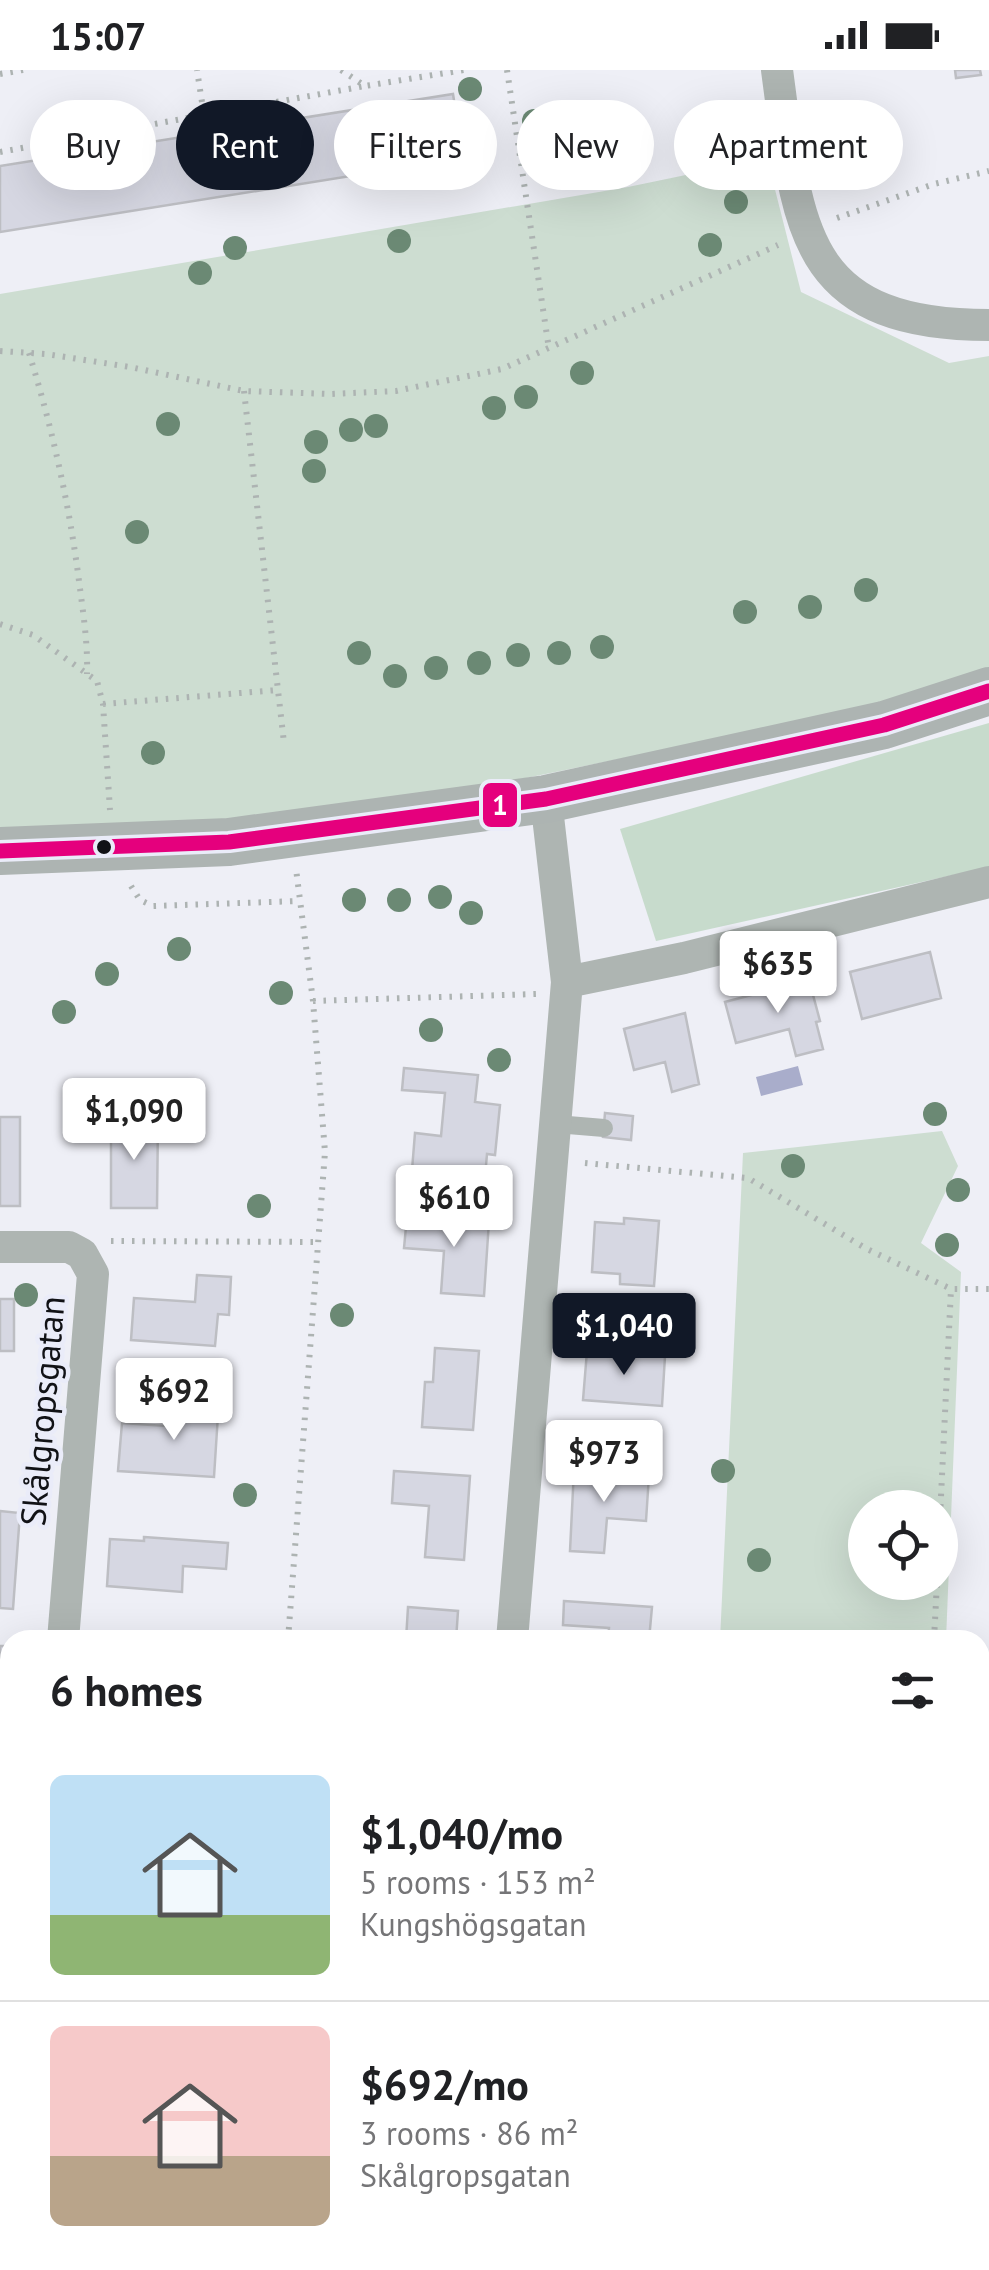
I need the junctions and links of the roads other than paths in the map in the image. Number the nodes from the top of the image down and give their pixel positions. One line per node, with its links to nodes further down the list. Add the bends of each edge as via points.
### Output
1 (778, 70): 2 (street, via 794,189 809,240 822,259 851,293 898,316)
2 (989, 325)
3 (989, 691): 4 (main road, via 884,725)
4 (546, 799): 5 (main road, via 230,842); 7 (street)
5 (0, 851)
6 (989, 882): 7 (street)
7 (568, 982): 8 (street)
8 (556, 1124): 9 (lane); 12 (street)
9 (604, 1128)
10 (0, 1247): 11 (street, Skålgropsgatan, via 69,1247 93,1274)
11 (64, 1630)
12 (513, 1630)

